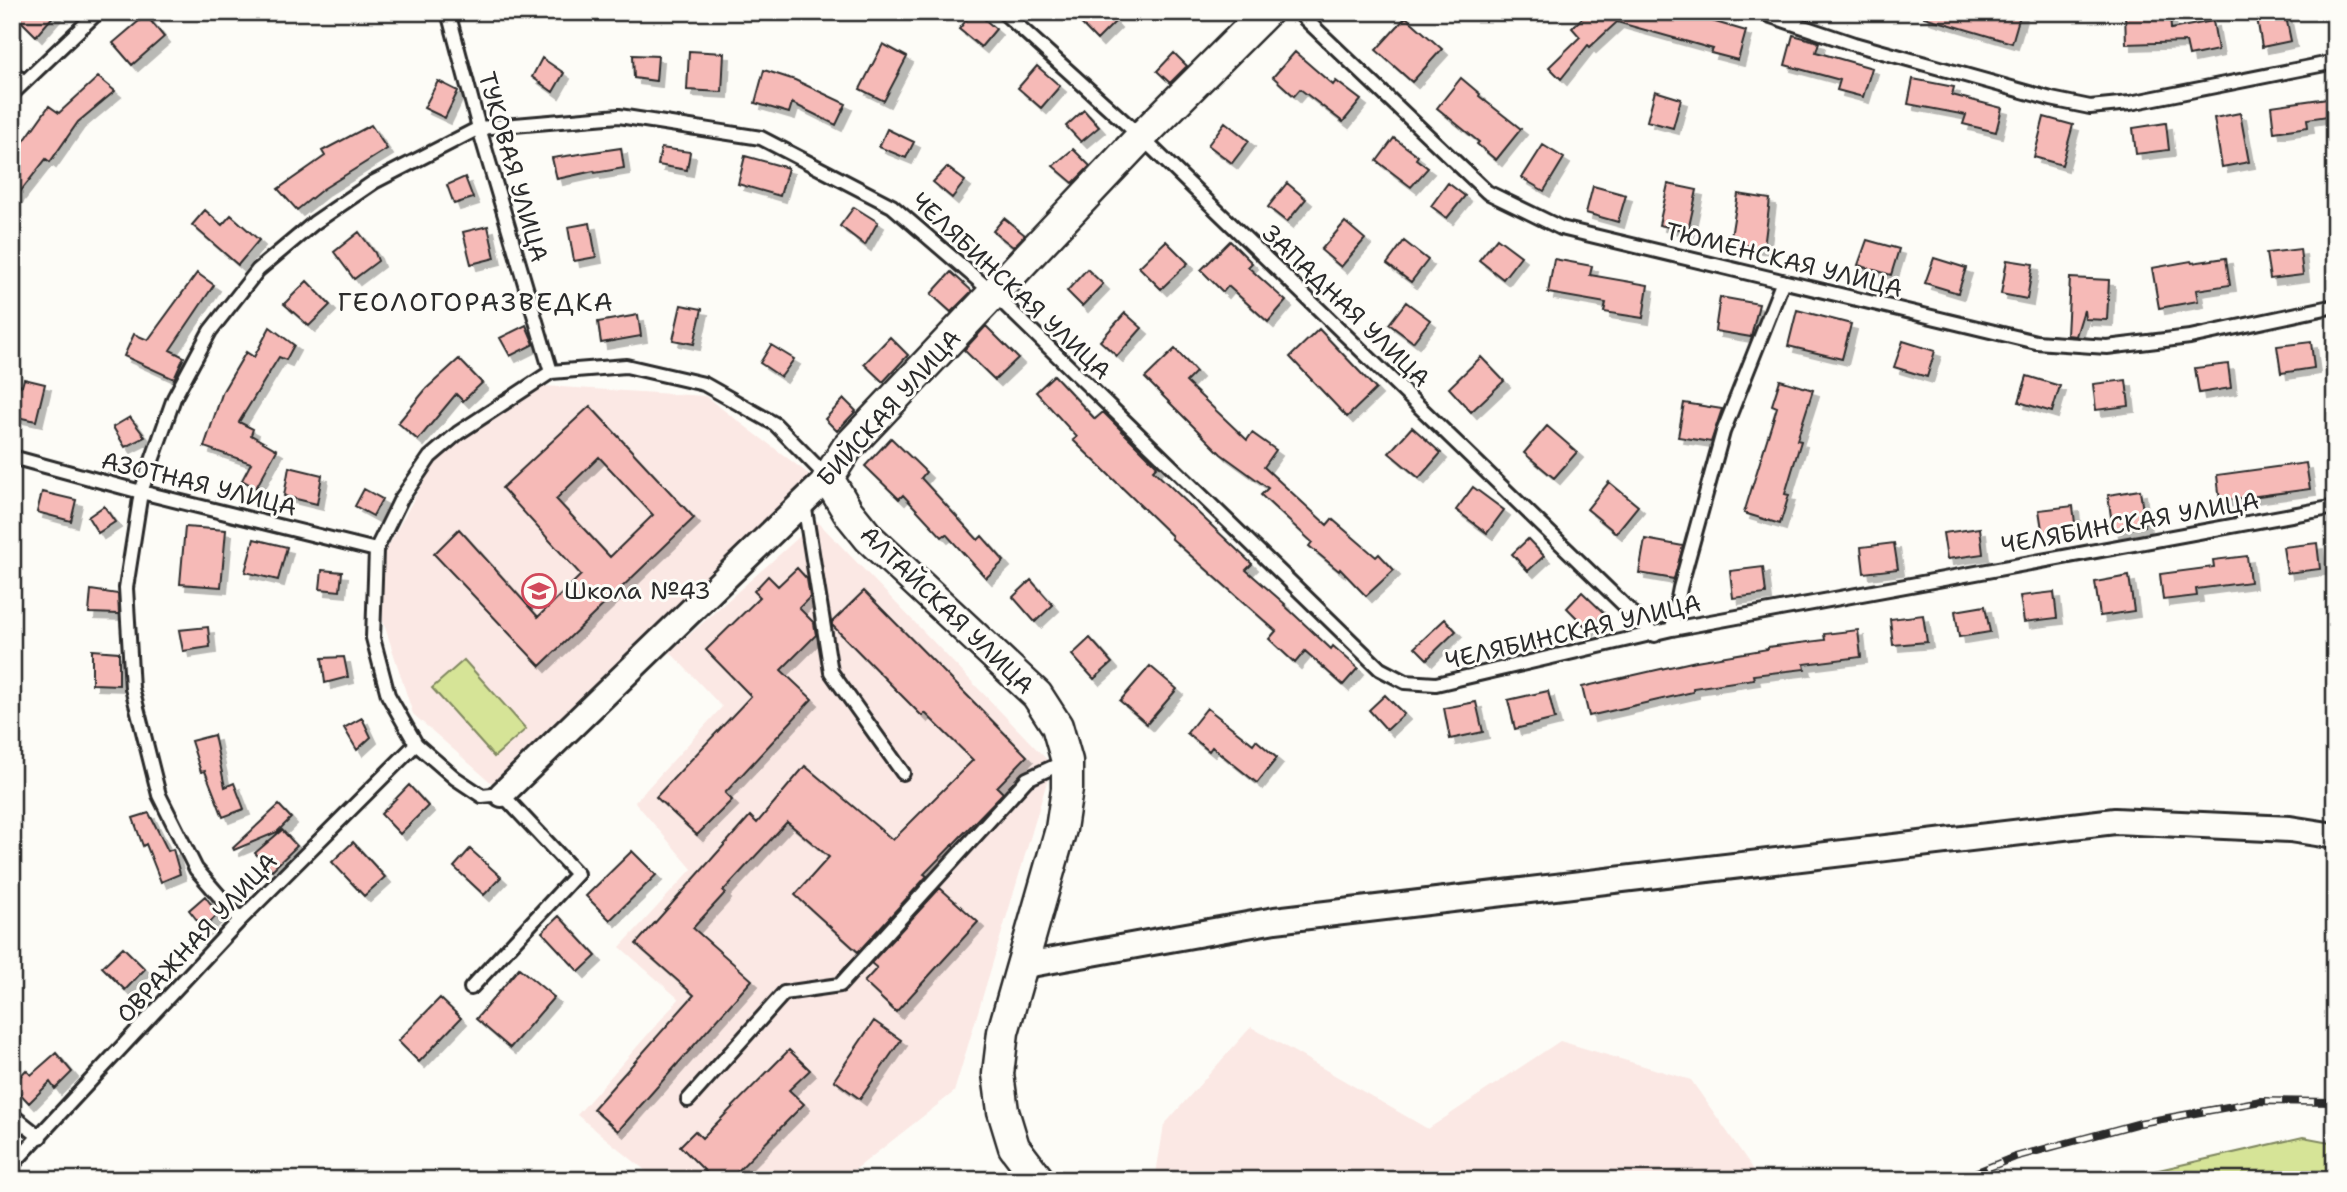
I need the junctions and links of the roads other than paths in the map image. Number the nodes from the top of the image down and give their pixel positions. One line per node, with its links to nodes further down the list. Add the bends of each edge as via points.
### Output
1 (98, 12): 9 (lane)
2 (448, 12): 11 (lane, ТУКОВАЯ УЛИЦА)
3 (1003, 12): 12 (lane, ЗАПАДНАЯ УЛИЦА)
4 (1266, 12): 12 (street, БИЙСКАЯ УЛИЦА)
5 (1298, 12): 13 (lane, ТЮМЕНСКАЯ УЛИЦА, via 1488,192 1561,228)
6 (1759, 12): 7 (lane, via 1854,44 2090,107)
7 (2335, 62)
8 (12, 71): 9 (lane)
9 (23, 82): 10 (lane)
10 (12, 94)
11 (479, 128): 14 (lane, ЧЕЛЯБИНСКАЯ УЛИЦА, via 619,116 761,138 892,206); 16 (lane, ТУКОВАЯ УЛИЦА); 19 (lane, ЧЕЛЯБИНСКАЯ УЛИЦА, via 374,182 314,223 258,270 210,331 174,398)
12 (1141, 136): 14 (street, БИЙСКАЯ УЛИЦА); 24 (lane, ЗАПАДНАЯ УЛИЦА)
13 (1783, 281): 15 (lane, ТЮМЕНСКАЯ УЛИЦА, via 2036,342 2107,346 2190,337); 23 (lane, via 1723,432)
14 (993, 293): 18 (street, БИЙСКАЯ УЛИЦА, via 847,448); 24 (lane, ЧЕЛЯБИНСКАЯ УЛИЦА, via 1380,669 1405,682 1436,684)
15 (2335, 306)
16 (551, 372): 18 (lane, АЛТАЙСКАЯ УЛИЦА, via 626,366 704,384 775,424); 22 (lane, АЛТАЙСКАЯ УЛИЦА, via 458,433 430,457 401,499)
17 (12, 457): 19 (lane, АЗОТНАЯ УЛИЦА)
18 (828, 478): 20 (street, БИЙСКАЯ УЛИЦА); 26 (street, АЛТАЙСКАЯ УЛИЦА, via 869,538 1037,695 1057,726)
19 (141, 492): 22 (lane, АЗОТНАЯ УЛИЦА); 30 (lane, ЧЕЛЯБИНСКАЯ УЛИЦА, via 126,588 132,688 159,794 196,869)
20 (804, 503): 27 (lane, via 831,672); 28 (street, БИЙСКАЯ УЛИЦА)
21 (2335, 507): 23 (lane, ЧЕЛЯБИНСКАЯ УЛИЦА)
22 (376, 550): 25 (lane, АЛТАЙСКАЯ УЛИЦА, via 373,638 388,695)
23 (1672, 629): 24 (lane, ЧЕЛЯБИНСКАЯ УЛИЦА)
24 (1655, 635)
25 (416, 744): 28 (lane, АЛТАЙСКАЯ УЛИЦА, via 482,796); 30 (lane, ОВРАЖНАЯ УЛИЦА)
26 (1067, 761): 31 (street, АЛТАЙСКАЯ УЛИЦА, via 1061,829); 33 (lane, via 1027,779 840,985 784,993)
27 (903, 772)
28 (502, 793): 32 (lane, via 577,874)
29 (2335, 836): 31 (street, via 2290,829 2115,821 1275,920)
30 (240, 920): 35 (lane, ОВРАЖНАЯ УЛИЦА)
31 (1020, 966): 37 (street, АЛТАЙСКАЯ УЛИЦА, via 998,1074 1014,1147)
32 (471, 988)
33 (688, 1100)
34 (12, 1115): 35 (lane)
35 (40, 1137): 36 (lane, ОВРАЖНАЯ УЛИЦА)
36 (12, 1166)
37 (1039, 1180)

